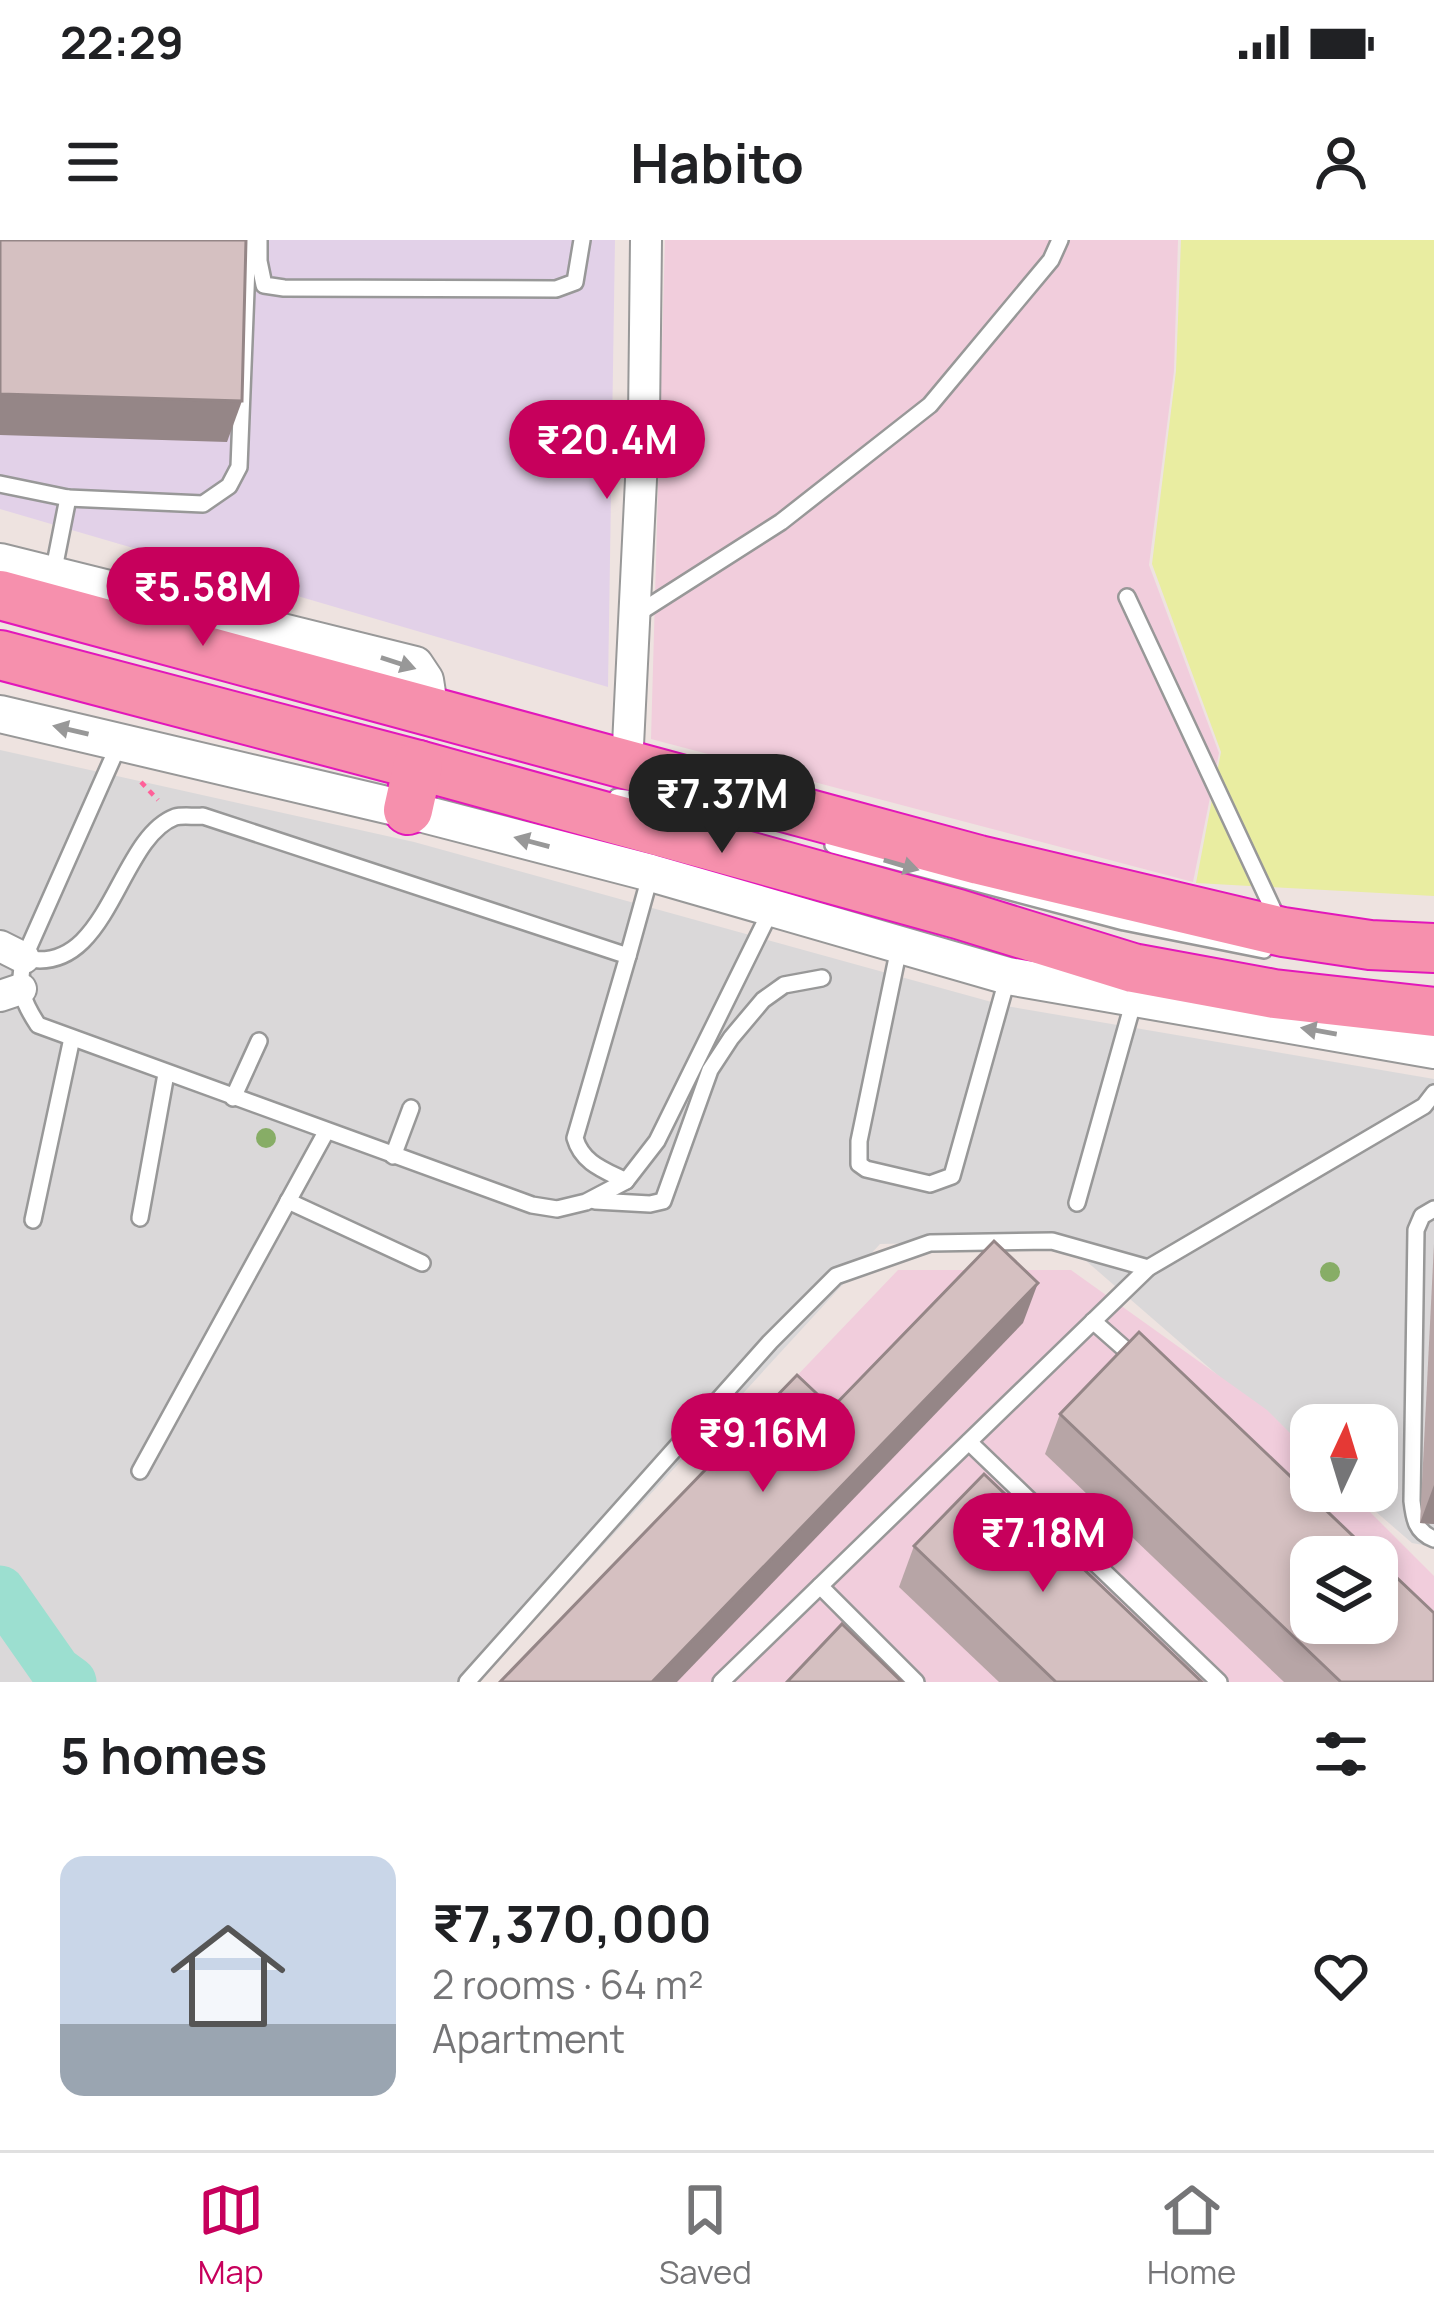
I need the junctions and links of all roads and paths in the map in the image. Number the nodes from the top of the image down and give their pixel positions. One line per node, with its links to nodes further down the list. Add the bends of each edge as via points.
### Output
1 (248, 240): 7 (lane, via 239,467 229,486 203,504)
2 (259, 240): 3 (lane, via 264,285 510,289 574,282)
3 (582, 240)
4 (646, 240): 12 (street)
5 (1060, 240): 12 (lane, via 930,404 782,522)
6 (0, 484): 7 (lane)
7 (68, 498): 9 (lane)
8 (0, 562): 9 (street)
9 (53, 574): 14 (street, one-way to 14, via 415,665 425,680)
10 (0, 595): 14 (highway)
11 (1127, 597): 27 (lane)
12 (634, 616): 17 (street)
13 (0, 655): 18 (highway, via 361,749)
14 (414, 708): 17 (highway)
15 (0, 714): 16 (street, one-way to 15)
16 (117, 748): 18 (street); 20 (path); 26 (lane)
17 (618, 786): 19 (lane); 24 (lane, via 695,831); 27 (highway, via 979,860)
18 (413, 787): 22 (street, one-way to 18); 38 (highway, via 958,914 1133,968)
19 (717, 813)
20 (175, 817): 26 (lane, via 152,836 77,948 43,962); 28 (lane, via 203,817)
21 (816, 840): 27 (lane, one-way to 27, via 1124,922)
22 (651, 873): 23 (street); 28 (lane)
23 (772, 907): 25 (street); 48 (lane, via 657,1141)
24 (1118, 944)
25 (900, 945): 33 (street); 33 (lane, via 859,1141 866,1169 930,1184 952,1176)
26 (12, 952): 36 (lane)
27 (1282, 954): 29 (highway, via 1370,945); 35 (lane)
28 (628, 956): 48 (lane, via 575,1138 593,1165)
29 (1413, 956): 31 (lane)
30 (1176, 958): 32 (lane)
31 (1352, 961)
32 (1252, 972)
33 (1008, 976): 37 (street)
34 (822, 978): 50 (lane, via 784,985 731,1038 710,1070 662,1201)
35 (1329, 982)
36 (10, 992): 39 (lane, via 38,1024)
37 (1134, 1000): 41 (street, one-way to 37); 51 (lane)
38 (1434, 1012)
39 (72, 1038): 42 (lane); 54 (lane)
40 (259, 1041): 44 (lane)
41 (1434, 1050)
42 (166, 1075): 44 (lane); 53 (lane)
43 (1434, 1093): 56 (lane)
44 (233, 1098): 46 (lane)
45 (410, 1108): 47 (lane)
46 (326, 1132): 47 (lane); 49 (lane)
47 (393, 1156): 50 (lane, via 532,1205)
48 (626, 1181): 50 (lane)
49 (288, 1202): 55 (lane); 60 (lane)
50 (586, 1202)
51 (1077, 1203)
52 (1434, 1209): 61 (lane, via 1417,1230 1412,1501 1414,1520)
53 (140, 1218)
54 (33, 1220)
55 (422, 1263)
56 (1148, 1268): 57 (lane); 63 (lane, via 1052,1241 929,1243 836,1276)
57 (1093, 1321): 58 (lane); 59 (lane)
58 (1142, 1364)
59 (968, 1442): 62 (lane); 66 (lane)
60 (140, 1471)
61 (1434, 1539)
62 (820, 1586): 64 (lane); 65 (lane)
63 (467, 1682)
64 (721, 1682)
65 (916, 1682)
66 (1219, 1682)

